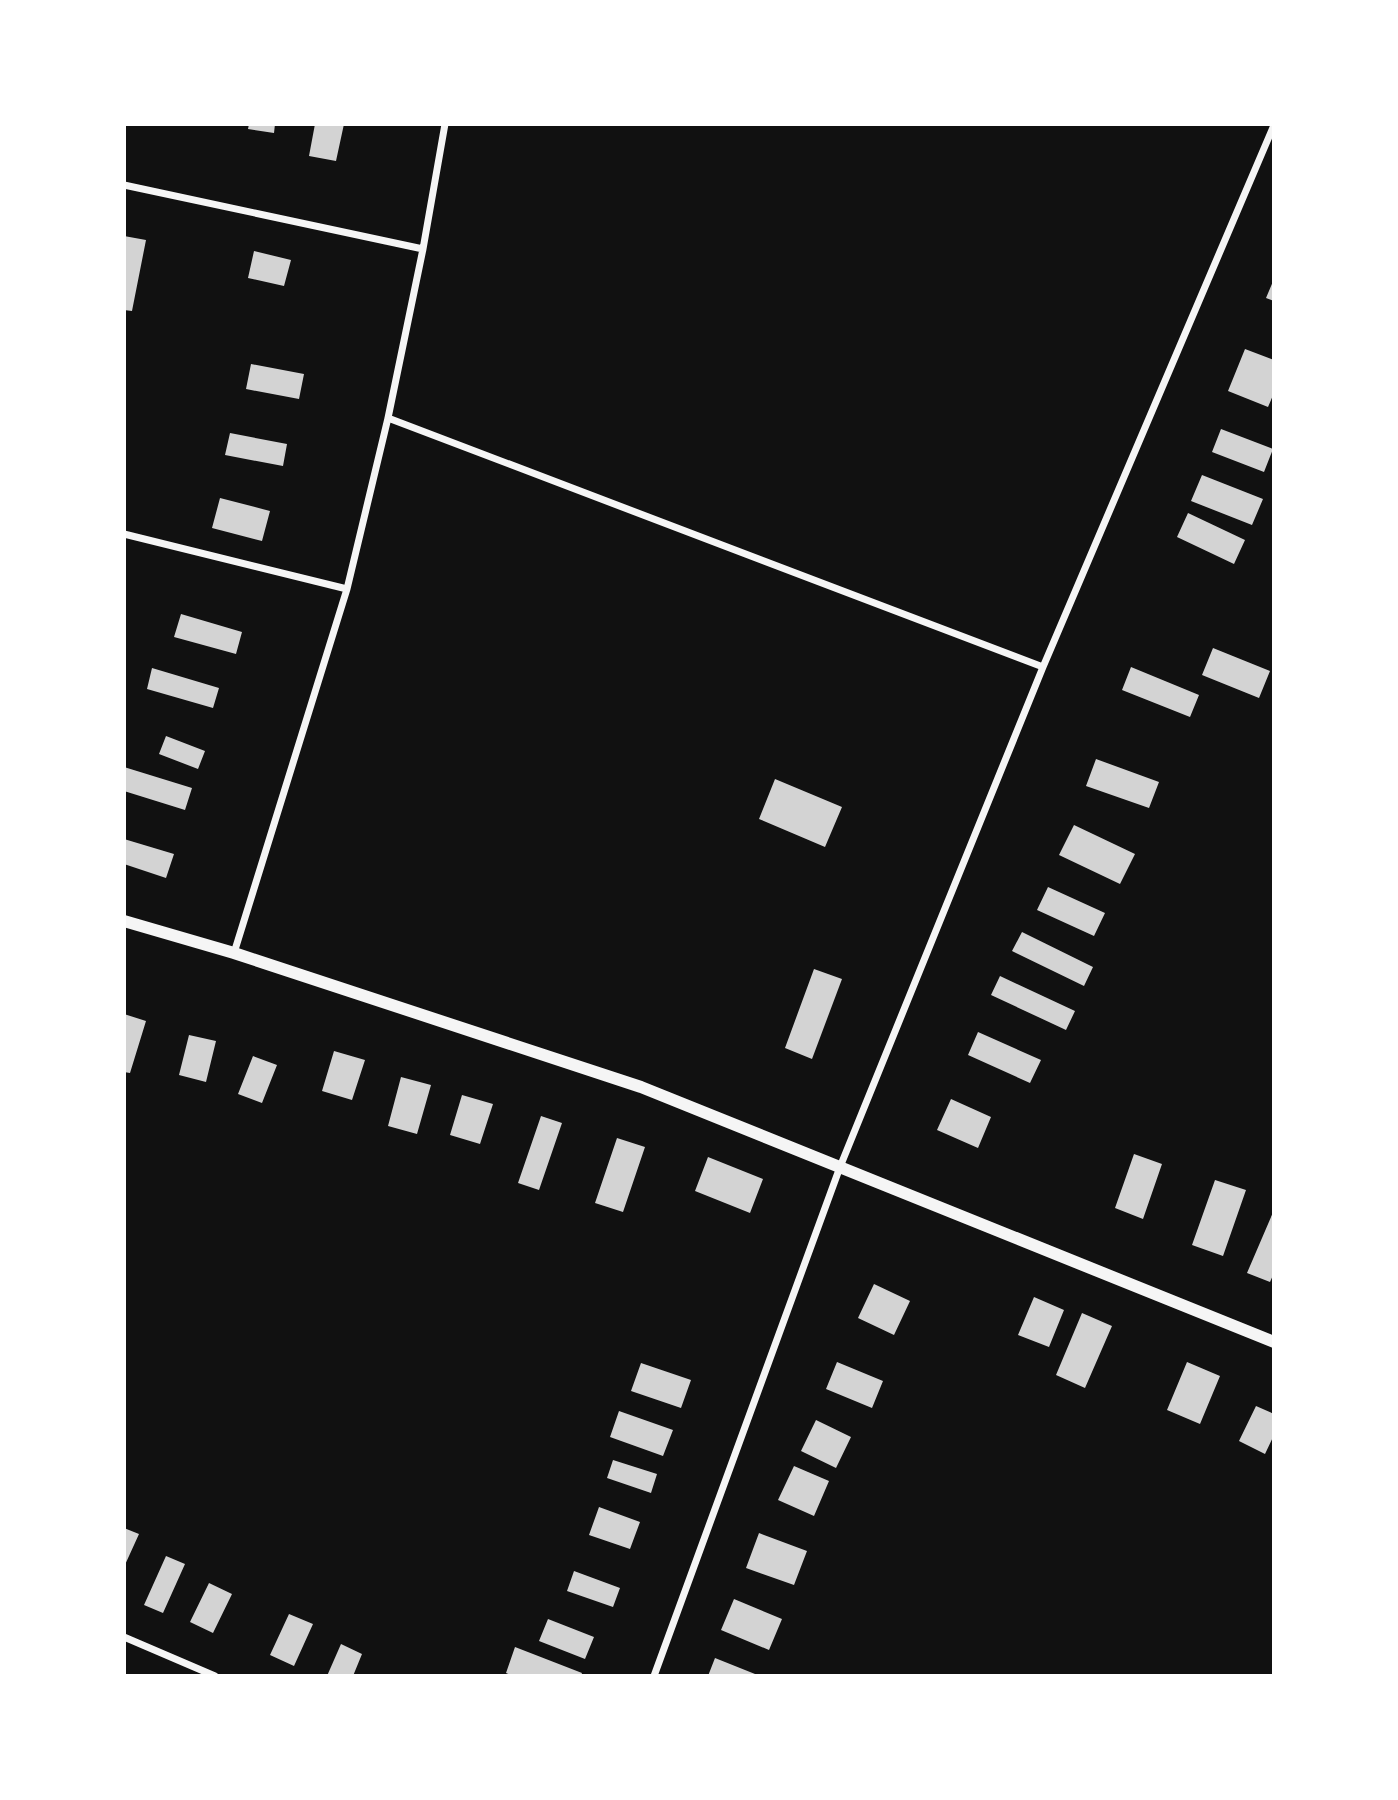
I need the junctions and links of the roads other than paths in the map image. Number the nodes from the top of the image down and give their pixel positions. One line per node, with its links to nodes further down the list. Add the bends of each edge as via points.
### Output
1 (445, 124): 4 (street)
2 (1274, 125): 8 (street)
3 (124, 186): 4 (street)
4 (424, 249): 5 (street)
5 (388, 418): 7 (street); 8 (street)
6 (124, 534): 7 (street)
7 (347, 589): 10 (street)
8 (1043, 667): 11 (street)
9 (124, 921): 10 (street)
10 (234, 953): 11 (street, via 641,1087)
11 (840, 1167): 12 (street); 15 (street)
12 (1274, 1342)
13 (124, 1637): 14 (street)
14 (215, 1676)
15 (654, 1676)

